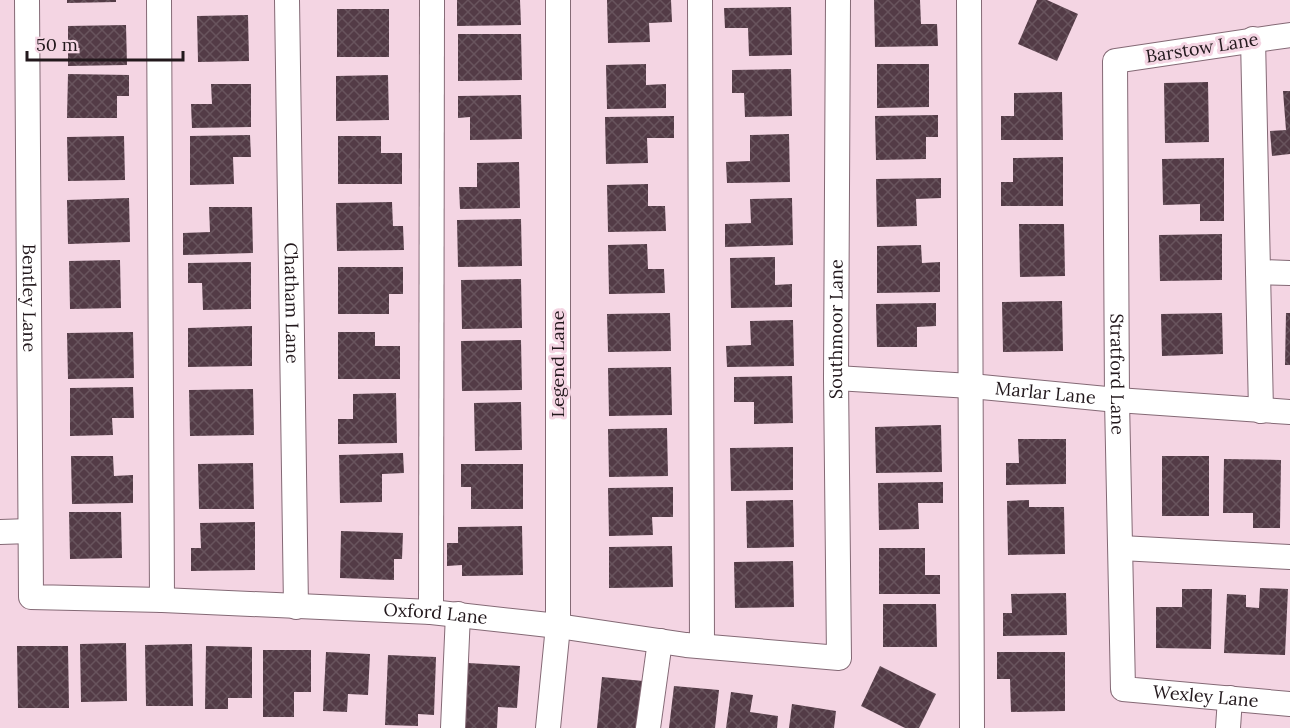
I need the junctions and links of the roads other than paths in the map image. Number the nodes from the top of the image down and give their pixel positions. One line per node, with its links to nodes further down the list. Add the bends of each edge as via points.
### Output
1 (27, 0): 19 (street, Bentley Lane)
2 (159, 0): 24 (street)
3 (286, 0): 25 (street, Chatham Lane)
4 (432, 0): 26 (street)
5 (558, 0): 28 (street, Legend Lane)
6 (700, 0): 30 (street)
7 (838, 0): 14 (street, Southmoor Lane)
8 (969, 0): 15 (street)
9 (1290, 35): 10 (street, Barstow Lane)
10 (1253, 39): 11 (street, Barstow Lane); 12 (street)
11 (1115, 61): 16 (street, Stratford Lane)
12 (1258, 272): 13 (street); 17 (street)
13 (1290, 273)
14 (836, 378): 15 (street, Marlar Lane); 31 (street, Southmoor Lane)
15 (971, 386): 16 (street, Marlar Lane); 38 (street)
16 (1117, 400): 17 (street, Marlar Lane); 21 (street, Stratford Lane)
17 (1261, 411): 18 (street, Marlar Lane)
18 (1290, 412)
19 (30, 531): 20 (street); 23 (street, Bentley Lane)
20 (0, 532)
21 (1121, 549): 22 (street); 32 (street, Stratford Lane)
22 (1290, 557)
23 (31, 597): 24 (street, Oxford Lane)
24 (162, 600): 25 (street, Oxford Lane)
25 (296, 607): 26 (street, Oxford Lane)
26 (431, 612): 27 (street, Oxford Lane)
27 (458, 614): 28 (street, Oxford Lane); 35 (street)
28 (558, 626): 29 (street, Oxford Lane); 36 (street, Legend Lane)
29 (660, 641): 30 (street, Oxford Lane); 37 (street)
30 (702, 646): 31 (street, Oxford Lane)
31 (839, 658)
32 (1123, 689): 33 (street, Wexley Lane)
33 (1230, 698): 34 (street, Wexley Lane); 39 (street)
34 (1290, 704)
35 (453, 728)
36 (548, 728)
37 (648, 728)
38 (972, 728)
39 (1228, 728)

